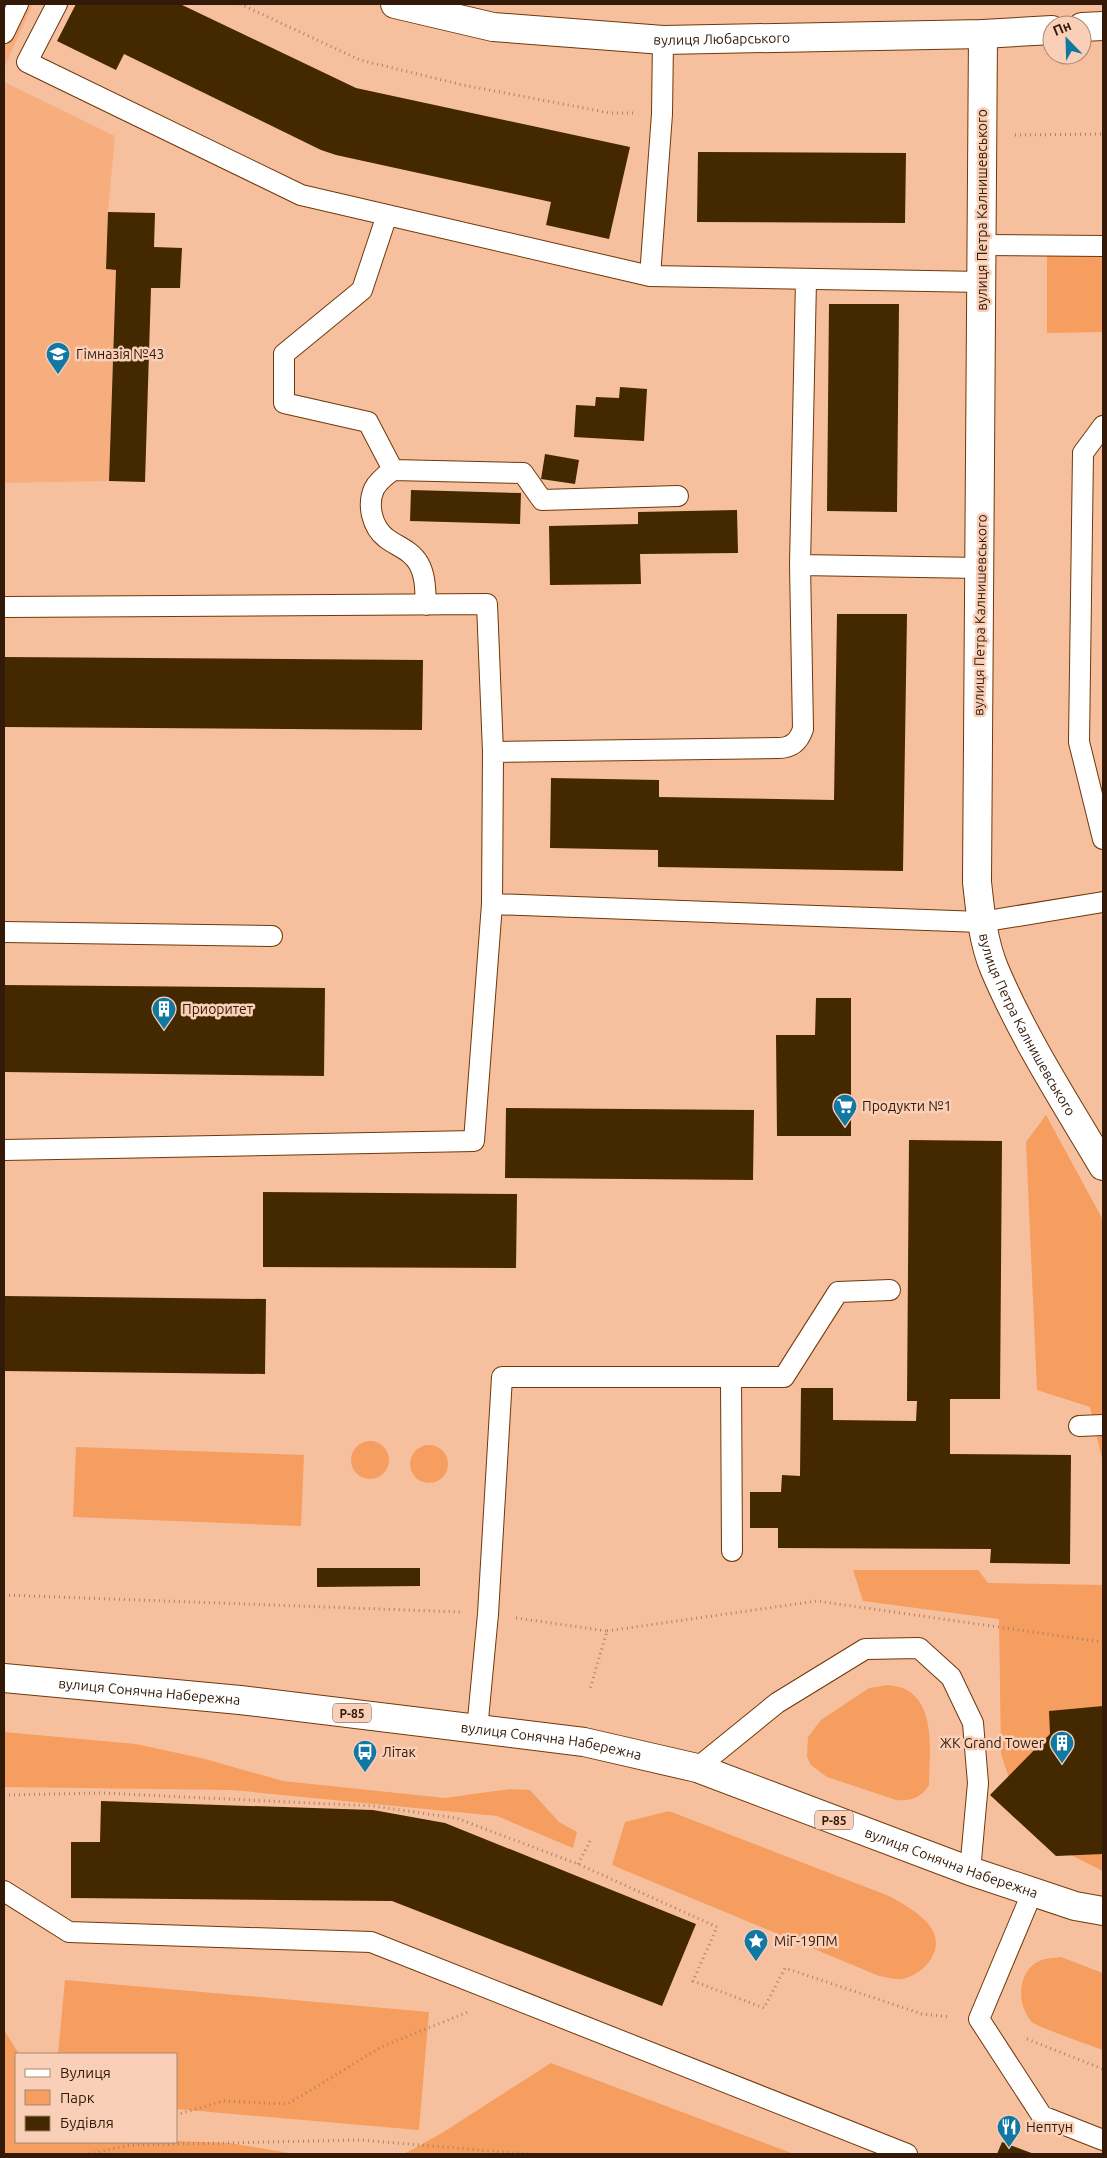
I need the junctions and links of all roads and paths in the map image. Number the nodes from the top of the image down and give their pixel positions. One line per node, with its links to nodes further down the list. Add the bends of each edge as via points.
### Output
1 (18, 4): 6 (lane)
2 (58, 4): 12 (lane, via 27,62 301,195)
3 (240, 4): 9 (path, via 360,60 463,85 601,111)
4 (395, 4): 8 (main road, вулиця Любарського, via 493,27)
5 (1042, 31): 7 (main road, вулиця Любарського)
6 (4, 33)
7 (983, 34): 8 (main road, вулиця Любарського); 11 (main road, вулиця Петра Калнишевського)
8 (664, 40): 9 (lane)
9 (662, 114): 15 (lane)
10 (1103, 134): 11 (path)
11 (982, 136): 13 (main road, вулиця Петра Калнишевського)
12 (387, 215): 15 (lane); 19 (lane, via 362,290 284,354 284,403 368,422)
13 (982, 245): 14 (lane); 17 (main road, вулиця Петра Калнишевського)
14 (1103, 246)
15 (650, 276): 16 (lane)
16 (806, 280): 17 (lane); 21 (lane)
17 (982, 282): 22 (main road, вулиця Петра Калнишевського)
18 (1103, 426): 26 (lane, via 1083,453 1078,742)
19 (393, 470): 20 (lane, via 523,474 542,500); 23 (lane, via 374,489 372,516 386,538 410,552 419,563 424,576)
20 (678, 496)
21 (800, 565): 22 (lane); 25 (lane, via 804,729 791,745 778,748)
22 (980, 568): 29 (main road, вулиця Петра Калнишевського, via 977,882)
23 (426, 605): 24 (lane); 25 (lane, via 486,604)
24 (4, 607)
25 (493, 752): 28 (lane)
26 (1103, 839)
27 (1103, 902): 29 (lane)
28 (492, 904): 29 (lane); 32 (lane, via 474,1141)
29 (981, 922): 33 (main road, вулиця Петра Калнишевського, via 993,967 1026,1033)
30 (4, 932): 31 (lane)
31 (272, 936)
32 (4, 1150)
33 (1103, 1166)
34 (890, 1290): 35 (lane, via 838,1292 784,1377)
35 (731, 1377): 38 (lane); 40 (lane, via 502,1377)
36 (1103, 1425): 37 (lane)
37 (1078, 1426)
38 (732, 1551)
39 (4, 1595): 40 (path)
40 (488, 1614): 41 (path); 45 (lane)
41 (607, 1631): 42 (path, via 817,1601); 44 (path)
42 (1103, 1642)
43 (4, 1678): 45 (main road, вулиця Сонячна Набережна / Р-85, via 240,1700)
44 (590, 1689)
45 (477, 1730): 46 (main road, вулиця Сонячна Набережна / Р-85, via 584,1742)
46 (697, 1768): 50 (main road, вулиця Сонячна Набережна / Р-85); 50 (lane, via 777,1703 865,1649 919,1648 951,1678 973,1723 978,1783)
47 (4, 1795): 49 (path, via 102,1794 373,1806 456,1818)
48 (590, 1841): 49 (path)
49 (578, 1864): 57 (path, via 717,1927 693,1981 764,2008 785,1968 922,2014)
50 (970, 1872): 52 (main road, вулиця Сонячна Набережна / Р-85)
51 (4, 1891): 56 (lane, via 68,1932 371,1942)
52 (1032, 1892): 53 (main road, вулиця Сонячна Набережна / Р-85); 57 (lane)
53 (1075, 1906): 54 (main road, вулиця Сонячна Набережна / Р-85); 55 (main road, вулиця Сонячна Набережна / Р-85)
54 (1103, 1911)
55 (1103, 1920)
56 (508, 1996): 59 (path, via 381,2047 288,2104 222,2101); 65 (lane)
57 (979, 2019): 58 (path); 60 (lane, via 1042,2116)
58 (1103, 2069)
59 (178, 2114)
60 (1103, 2140)
61 (133, 2143): 62 (path)
62 (130, 2145): 63 (path); 64 (path, via 360,2140)
63 (89, 2154)
64 (528, 2154)
65 (907, 2154)

